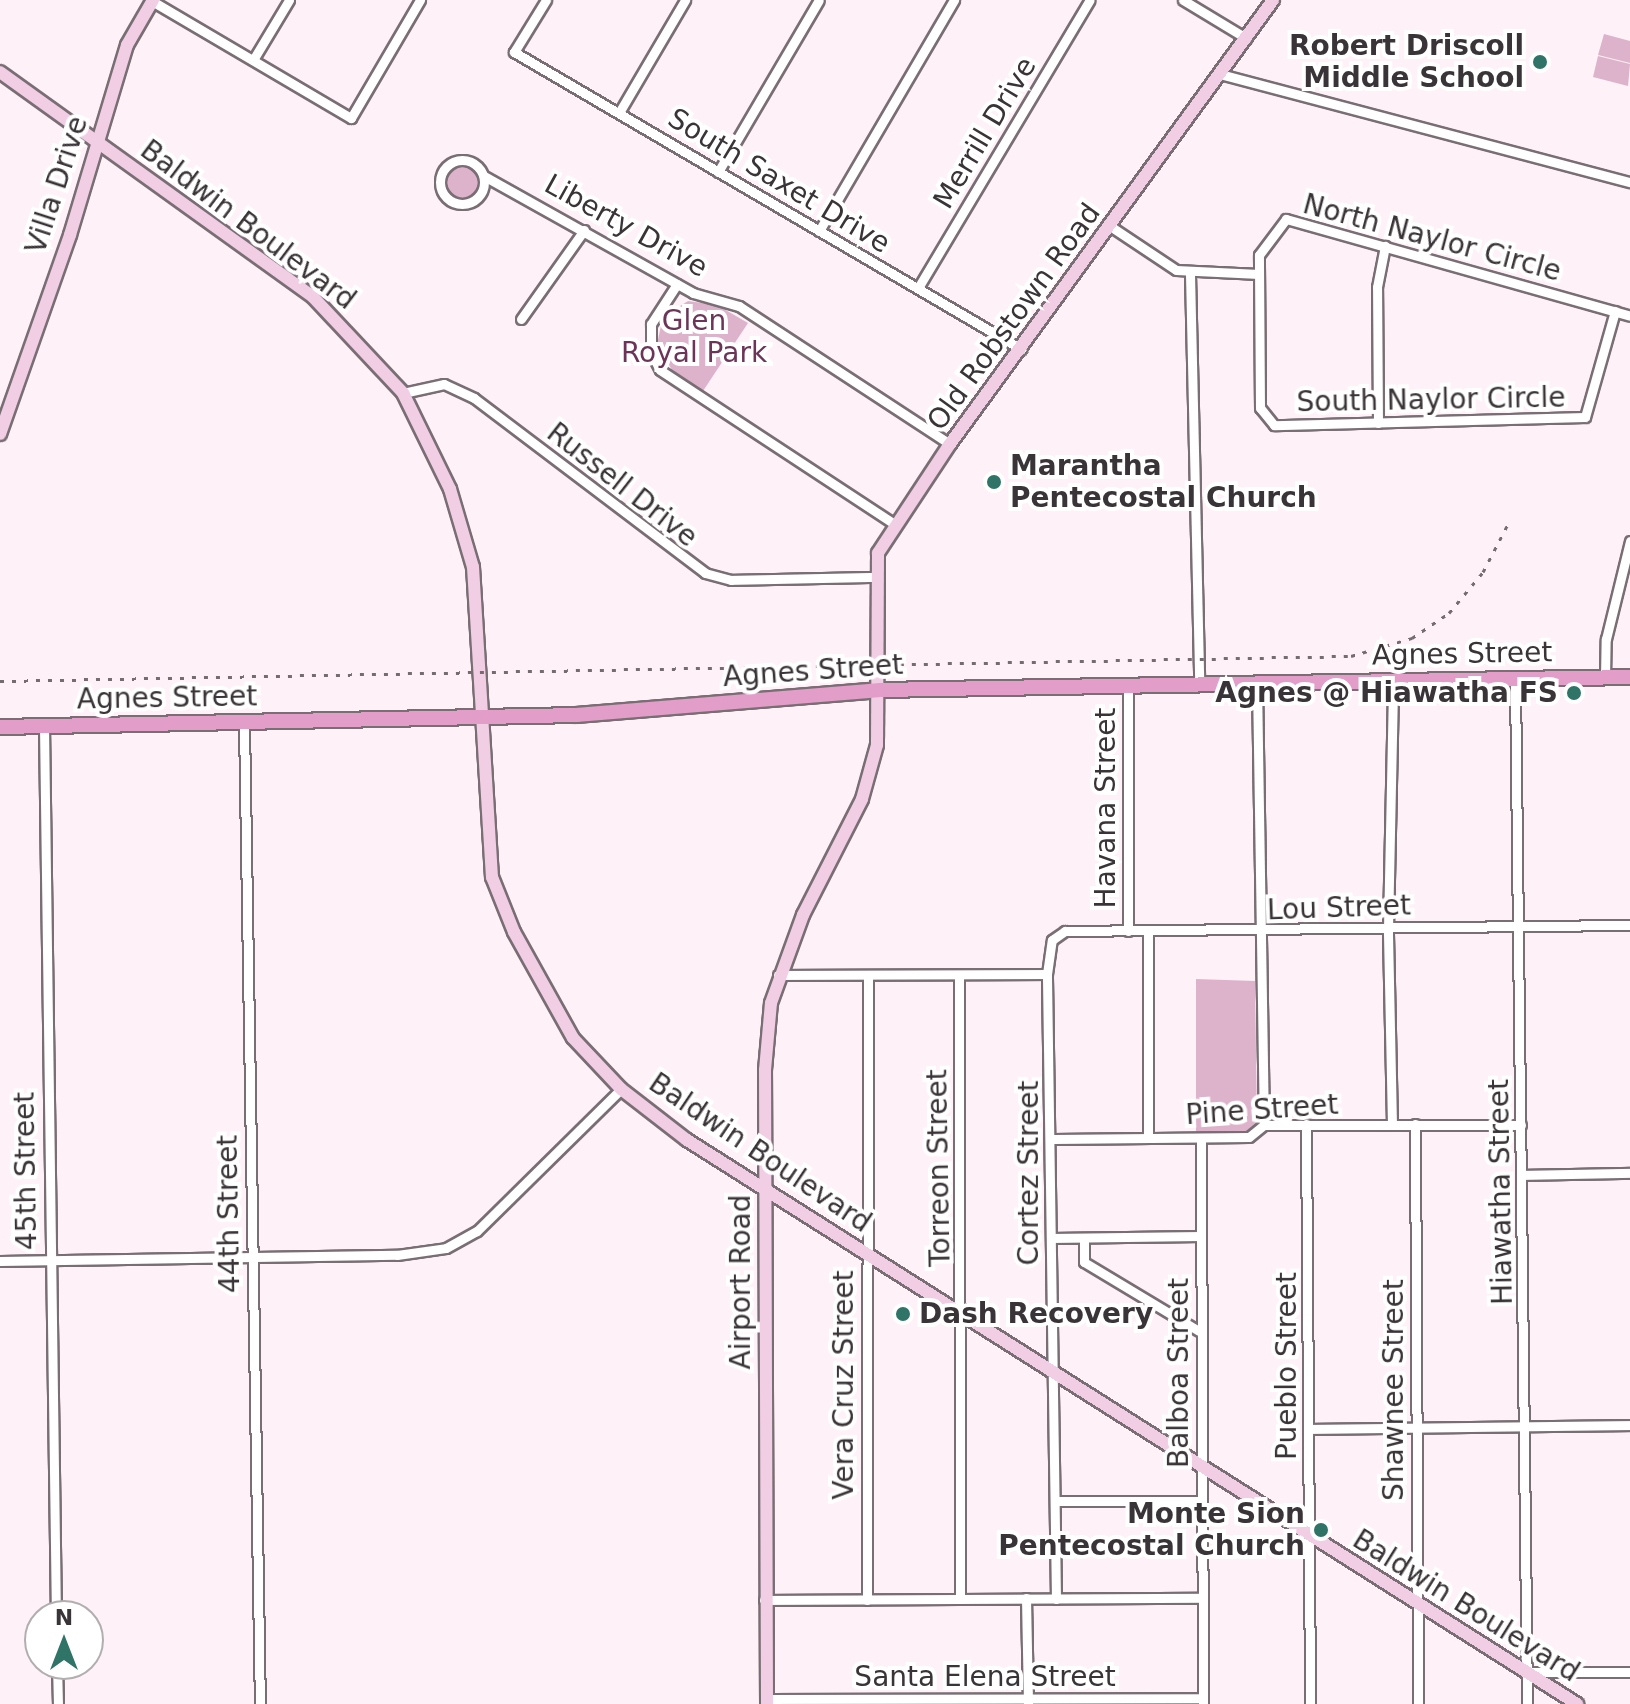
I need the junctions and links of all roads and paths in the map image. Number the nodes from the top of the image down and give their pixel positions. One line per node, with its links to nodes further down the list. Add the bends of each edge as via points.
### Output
1 (289, 0): 12 (street)
2 (420, 0): 12 (street, via 351,118)
3 (546, 0): 15 (street, South Saxet Drive, via 514,52)
4 (685, 0): 15 (street)
5 (819, 0): 17 (street)
6 (954, 0): 22 (street)
7 (1090, 0): 27 (street, Merrill Drive)
8 (1183, 0): 11 (street)
9 (1273, 0): 11 (main road, Old Robstown Road)
10 (153, 1): 12 (street); 16 (main road, Villa Drive, via 127,45)
11 (1246, 38): 14 (main road, Old Robstown Road)
12 (253, 60)
13 (0, 72): 16 (main road, Baldwin Boulevard)
14 (1220, 74): 19 (street); 20 (main road, Old Robstown Road)
15 (620, 111): 17 (street, South Saxet Drive)
16 (96, 144): 32 (main road, Baldwin Boulevard, via 313,297); 35 (main road, Villa Drive)
17 (718, 172): 22 (street, South Saxet Drive)
18 (484, 176): 18 (street, via 472,162 453,161 439,184 448,200 466,205 481,194); 21 (street, Liberty Drive)
19 (1630, 182)
20 (1110, 226): 24 (street, via 1163,263); 31 (main road, Old Robstown Road)
21 (584, 230): 26 (street, Liberty Drive); 30 (street)
22 (819, 231): 27 (street, South Saxet Drive)
23 (1385, 246): 25 (street, North Naylor Circle, via 1286,219 1261,246); 28 (street, North Naylor Circle); 34 (street, via 1377,287)
24 (1190, 274): 25 (street); 45 (street)
25 (1259, 274): 33 (street, North Naylor Circle)
26 (677, 284): 36 (street, Liberty Drive, via 739,306); 37 (street, via 651,324 651,353 660,370)
27 (918, 288): 31 (street, South Saxet Drive)
28 (1615, 311): 29 (street, North Naylor Circle); 34 (street, South Naylor Circle, via 1585,417)
29 (1630, 316)
30 (521, 319)
31 (1021, 349): 36 (main road, Old Robstown Road)
32 (403, 393): 39 (street, Russell Drive, via 444,384 474,398 705,573 731,580); 48 (main road, Baldwin Boulevard, via 450,489 473,567)
33 (1264, 420): 34 (street, South Naylor Circle, via 1274,425)
34 (1378, 423)
35 (0, 434)
36 (950, 444): 37 (main road, Old Robstown Road)
37 (894, 524): 39 (main road, Old Robstown Road, via 882,541)
38 (1630, 541): 41 (street, via 1606,639)
39 (877, 577): 47 (main road, Old Robstown Road)
40 (1630, 677): 41 (main road, Agnes Street)
41 (1605, 678): 42 (main road, Agnes Street)
42 (1515, 679): 43 (main road, Agnes Street); 52 (street, Hiawatha Street)
43 (1393, 681): 44 (main road, Agnes Street); 54 (street)
44 (1257, 683): 45 (main road, Agnes Street); 56 (street)
45 (1199, 684): 46 (main road, Agnes Street)
46 (1128, 686): 47 (main road, Agnes Street); 55 (street, Havana Street)
47 (880, 690): 48 (main road, Agnes Street); 60 (main road, Airport Road, via 877,745 862,799)
48 (480, 717): 49 (main road, Agnes Street); 63 (main road, Baldwin Boulevard, via 492,877 514,932 573,1038)
49 (244, 723): 50 (main road, Agnes Street); 80 (street, 44th Street)
50 (44, 726): 51 (main road, Agnes Street); 79 (street, 45th Street)
51 (0, 727)
52 (1517, 925): 53 (street, Lou Street); 54 (street, Lou Street); 68 (street, Hiawatha Street)
53 (1630, 925)
54 (1388, 928): 56 (street, Lou Street); 67 (street)
55 (1128, 931): 57 (street, Lou Street); 58 (street, Lou Street, via 1065,931)
56 (1262, 933): 57 (street, Lou Street); 66 (street)
57 (1148, 934): 69 (street, Havana Street)
58 (1052, 940): 59 (street, Cortez Street)
59 (1047, 974): 62 (street); 71 (street, Cortez Street)
60 (778, 975): 61 (street); 74 (main road, Airport Road, via 765,1070)
61 (868, 977): 62 (street); 78 (street, Vera Cruz Street)
62 (959, 977): 82 (street, Torreon Street)
63 (621, 1089): 74 (main road, Baldwin Boulevard); 80 (street, via 477,1231 446,1248)
64 (1306, 1124): 66 (street, Pine Street); 67 (street, Pine Street); 88 (street, Pueblo Street)
65 (1415, 1124): 67 (street, Pine Street); 68 (street, Pine Street); 85 (street, Shawnee Street)
66 (1264, 1125): 70 (street, Pine Street, via 1249,1137)
67 (1392, 1125)
68 (1521, 1125): 73 (street, Hiawatha Street)
69 (1148, 1138): 70 (street, Pine Street); 71 (street, Pine Street)
70 (1201, 1138): 75 (street, Balboa Street)
71 (1054, 1139): 76 (street, Cortez Street)
72 (1630, 1173): 73 (street)
73 (1523, 1175): 87 (street, Hiawatha Street)
74 (765, 1189): 78 (main road, Baldwin Boulevard); 98 (main road, Airport Road)
75 (1201, 1236): 77 (street); 83 (street, Balboa Street)
76 (1051, 1238): 77 (street); 84 (street, Cortez Street)
77 (1084, 1238): 83 (street, via 1084,1262)
78 (865, 1253): 82 (main road, Baldwin Boulevard); 99 (street, Vera Cruz Street)
79 (49, 1259): 80 (street); 81 (street); 97 (street, 45th Street)
80 (251, 1259): 108 (street, 44th Street)
81 (0, 1261)
82 (962, 1314): 84 (main road, Baldwin Boulevard); 95 (street, Torreon Street)
83 (1199, 1331): 89 (street, Balboa Street)
84 (1054, 1374): 89 (main road, Baldwin Boulevard); 90 (street, Cortez Street)
85 (1417, 1425): 87 (street); 88 (street); 100 (street, Shawnee Street)
86 (1630, 1425): 87 (street)
87 (1527, 1426): 101 (street, Hiawatha Street)
88 (1310, 1429): 92 (street, Pueblo Street)
89 (1202, 1468): 91 (street, Balboa Street); 92 (main road, Baldwin Boulevard)
90 (1055, 1501): 91 (street); 96 (street, Cortez Street)
91 (1201, 1501): 94 (street, Balboa Street)
92 (1309, 1535): 100 (main road, Baldwin Boulevard); 109 (street, Pueblo Street)
93 (1026, 1598): 95 (street); 96 (street); 106 (street)
94 (1202, 1598): 96 (street); 104 (street, Balboa Street)
95 (960, 1599): 99 (street)
96 (1056, 1599)
97 (56, 1600)
98 (764, 1600): 99 (street); 105 (main road, Airport Road)
99 (867, 1600)
100 (1417, 1601): 101 (main road, Baldwin Boulevard); 110 (street, Shawnee Street)
101 (1527, 1672): 102 (street); 111 (street, Hiawatha Street); 112 (main road, Baldwin Boulevard)
102 (1630, 1672)
103 (57, 1680): 107 (street)
104 (1203, 1701): 106 (street, Santa Elena Street)
105 (766, 1702): 106 (street, Santa Elena Street)
106 (1028, 1702)
107 (58, 1704)
108 (260, 1704)
109 (1310, 1704)
110 (1418, 1704)
111 (1527, 1704)
112 (1577, 1704)

